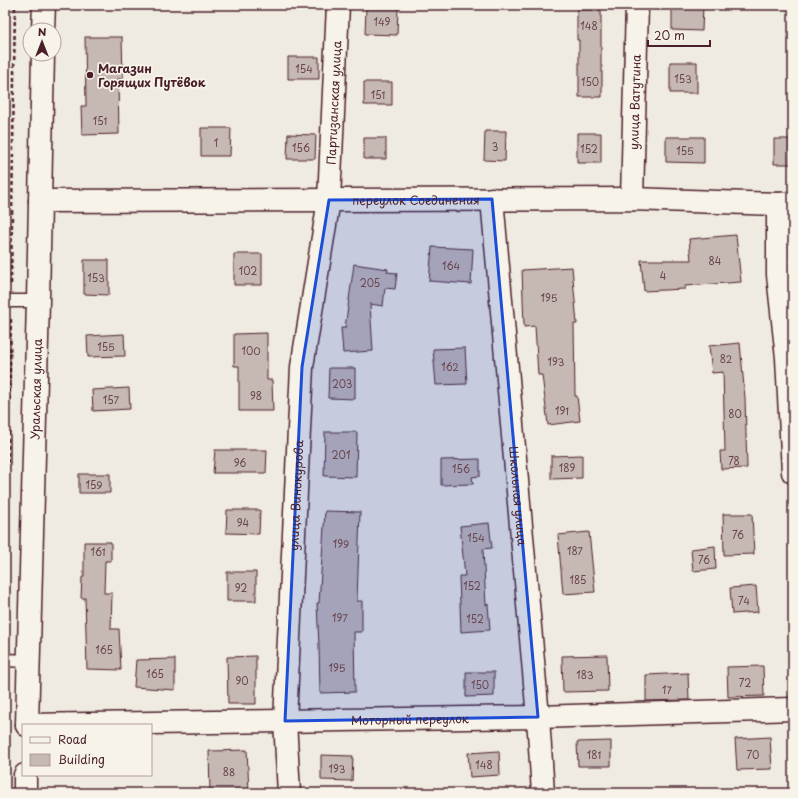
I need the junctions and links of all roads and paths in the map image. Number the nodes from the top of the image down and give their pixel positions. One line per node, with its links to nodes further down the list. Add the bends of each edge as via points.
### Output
1 (44, 5): 4 (street)
2 (338, 5): 8 (street, Партизанская улица)
3 (637, 5): 7 (street, улица Ватутина)
4 (44, 22)
5 (43, 62): 9 (street, Уральская улица)
6 (492, 199): 7 (street, переулок Соединения); 8 (street, переулок Соединения); 17 (street, Школьная улица)
7 (632, 199): 10 (street, переулок Соединения)
8 (329, 200): 9 (street, переулок Соединения); 18 (street, улица Винокурова, via 302,367)
9 (40, 201): 12 (street, Уральская улица)
10 (785, 204): 13 (street, via 778,275 787,358)
11 (5, 301): 12 (lane)
12 (38, 301): 15 (street, Уральская улица)
13 (793, 472)
14 (5, 660): 15 (lane)
15 (29, 661): 19 (street, Уральская улица)
16 (793, 709): 17 (street, Моторный переулок)
17 (538, 717): 18 (street, Моторный переулок); 24 (street, Школьная улица)
18 (285, 721): 20 (street, Моторный переулок); 23 (street, улица Винокурова)
19 (27, 724)
20 (92, 724)
21 (26, 776): 22 (street)
22 (25, 793)
23 (289, 793)
24 (543, 793)

